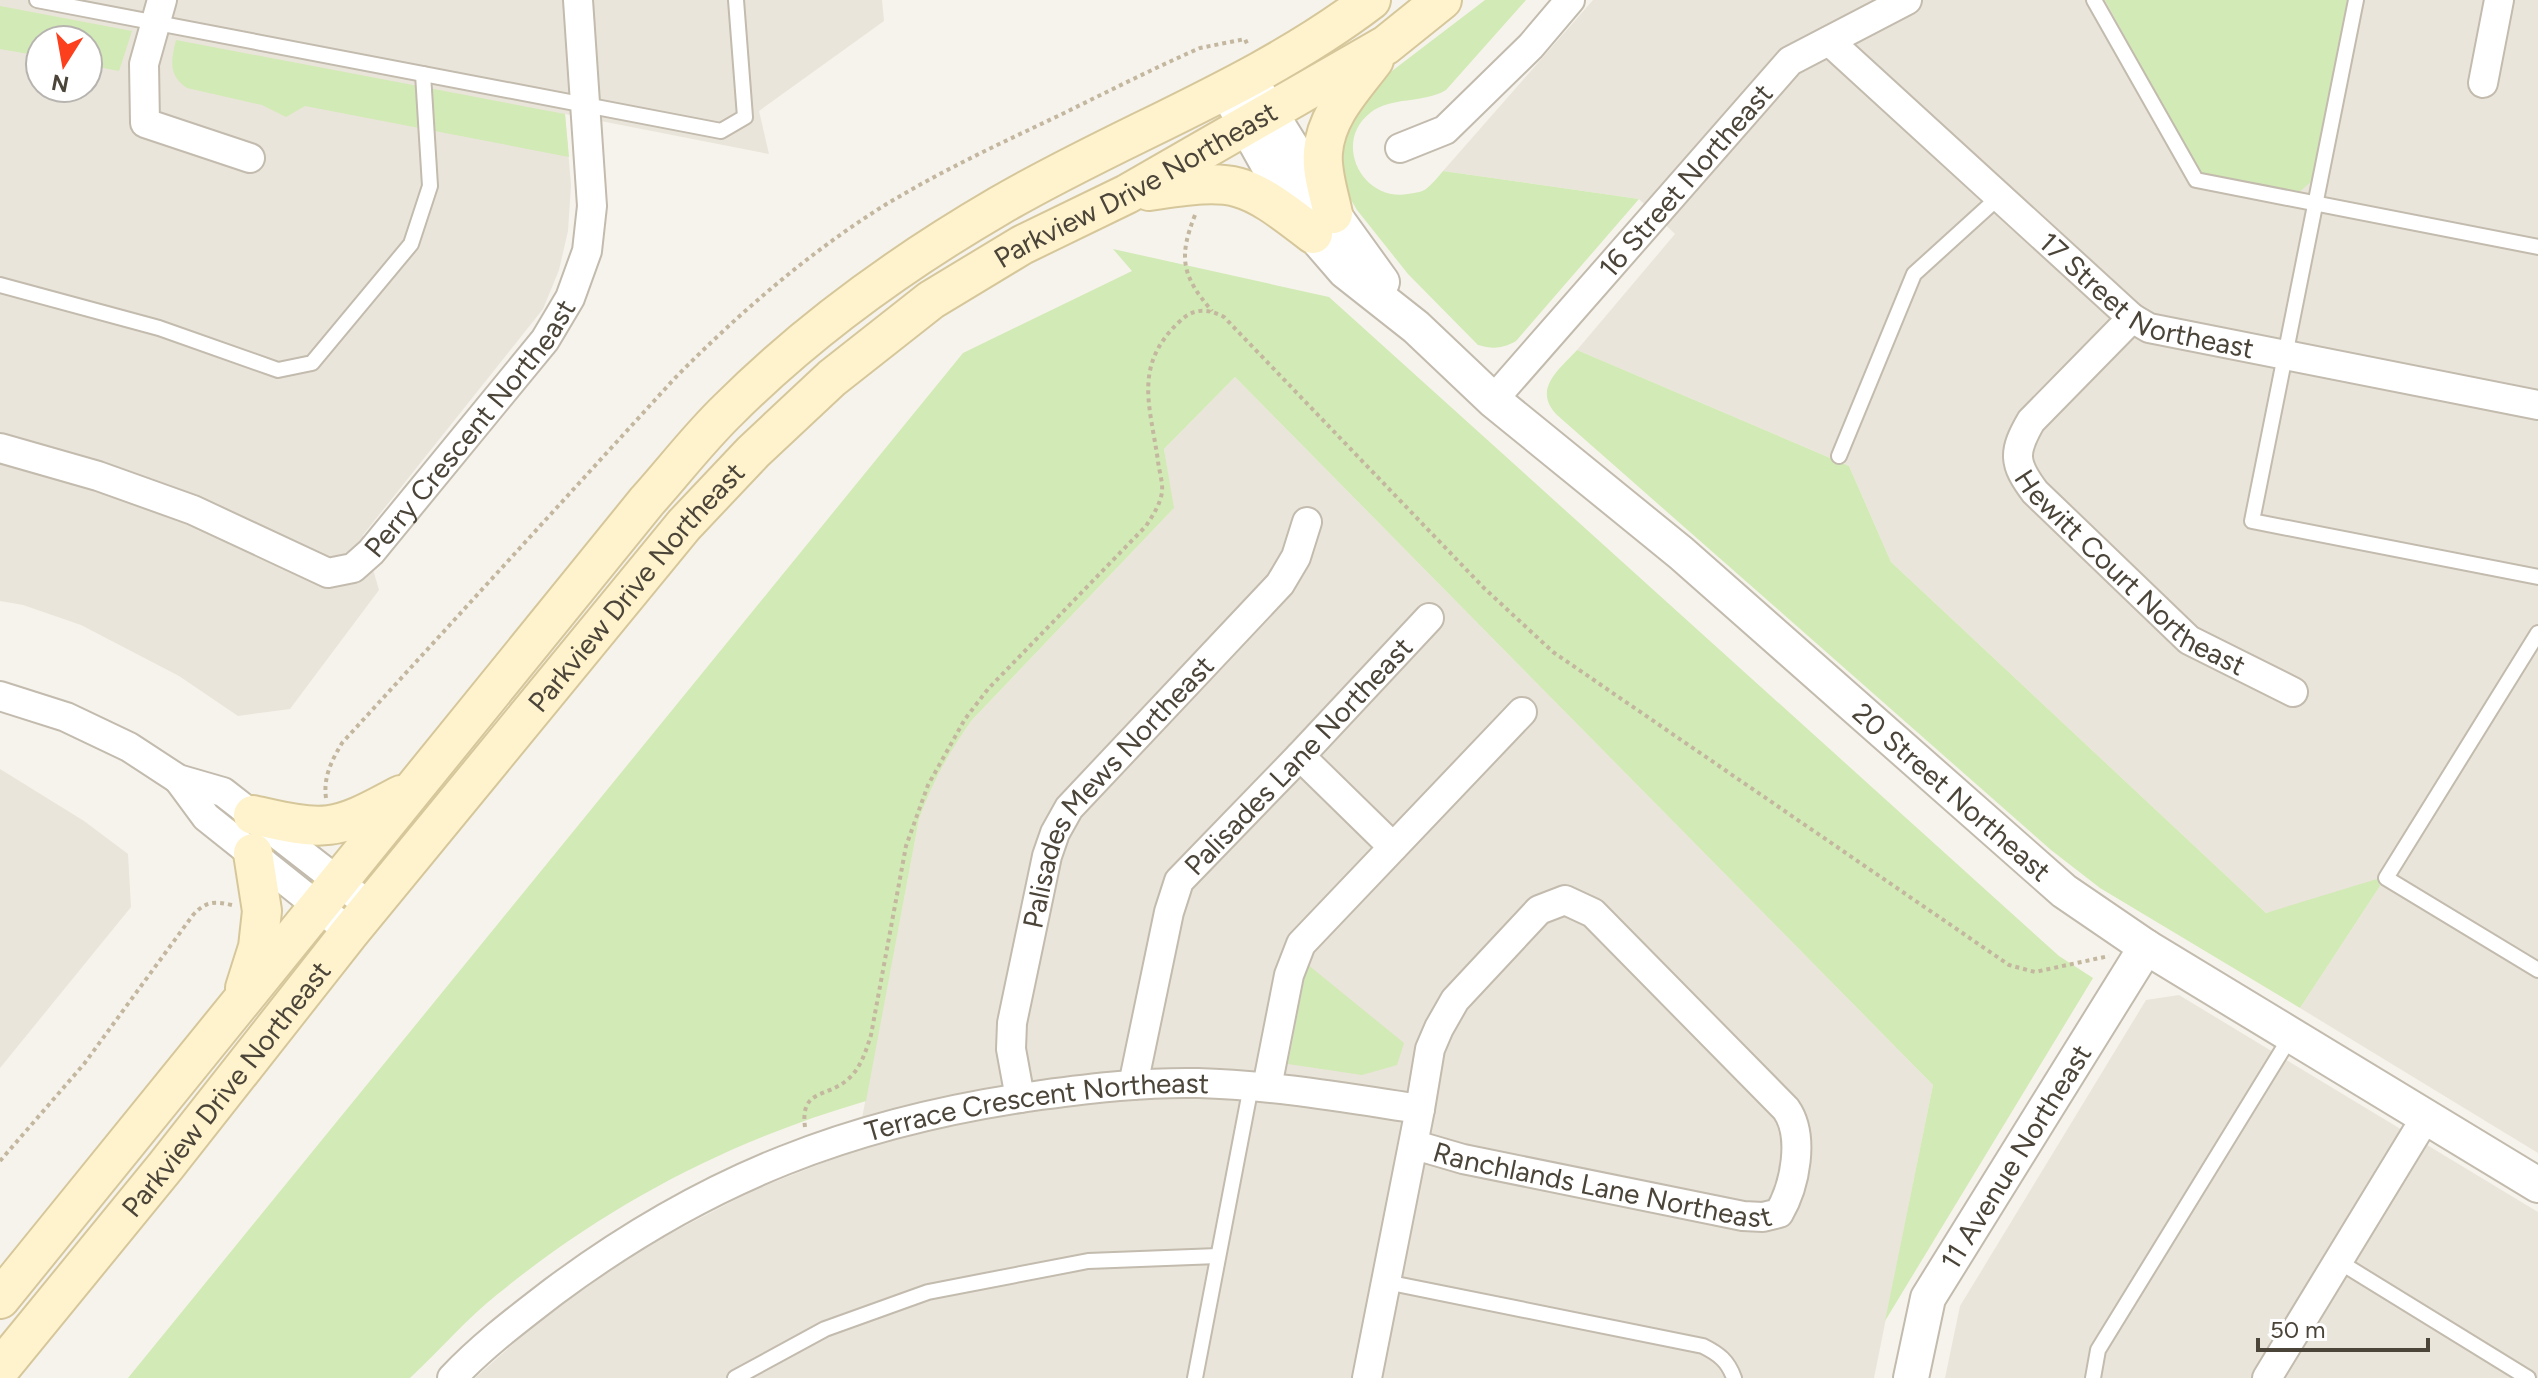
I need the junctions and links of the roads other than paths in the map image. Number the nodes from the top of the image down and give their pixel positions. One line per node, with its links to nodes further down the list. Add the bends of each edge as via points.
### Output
1 (37, 0): 11 (lane)
2 (578, 0): 17 (street, Perry Crescent Northeast)
3 (736, 0): 17 (lane, via 745,117 721,131)
4 (1371, 0): 16 (main road, Parkview Drive Northeast, via 1330,31)
5 (1442, 0): 13 (main road, Parkview Drive Northeast)
6 (1570, 0): 19 (street, via 1445,130)
7 (1907, 0): 12 (street, 16 Street Northeast)
8 (2094, 0): 23 (lane, via 2196,180)
9 (2356, 0): 23 (lane)
10 (2499, 0): 15 (street)
11 (158, 11): 14 (lane); 20 (street, via 144,64 145,123)
12 (1829, 41): 22 (street, 17 Street Northeast); 29 (street, 16 Street Northeast, via 1790,61)
13 (1386, 45): 18 (main road, Parkview Drive Northeast); 24 (main road, via 1335,112 1326,134)
14 (423, 74): 17 (lane); 26 (lane, via 430,186 411,244 312,363 278,370 159,328)
15 (2483, 83)
16 (1238, 85): 18 (street, 20 Street Northeast); 42 (main road, Parkview Drive Northeast, via 1000,206 903,267 808,339 728,410 657,490)
17 (585, 104): 31 (street, Perry Crescent Northeast, via 592,206 587,251 570,298 545,340 353,568 328,573 193,510)
18 (1258, 120): 21 (main road, Parkview Drive Northeast); 24 (street, 20 Street Northeast, via 1280,186)
19 (1400, 148)
20 (250, 158)
21 (1127, 194): 24 (main road, via 1204,183 1237,185); 47 (main road, Parkview Drive Northeast, via 1022,245 931,300 832,378 753,452 684,525)
22 (2000, 196): 27 (street, 17 Street Northeast); 32 (lane, via 1914,274)
23 (2315, 204): 25 (lane); 28 (lane)
24 (1323, 224): 29 (street, 20 Street Northeast, via 1416,327)
25 (2538, 247)
26 (0, 285)
27 (2132, 318): 28 (street, 17 Street Northeast, via 2149,328); 37 (street, Hewitt Court Northeast, via 2031,421 2016,457 2022,474 2189,640)
28 (2285, 354): 30 (street, 17 Street Northeast); 34 (lane, via 2252,521)
29 (1493, 400): 48 (street, 20 Street Northeast, via 1681,553 2064,891)
30 (2538, 405)
31 (0, 448)
32 (1839, 456)
33 (1307, 522): 54 (street, Palisades Mews Northeast, via 1280,584 1069,808 1055,833 1014,1012 1011,1049)
34 (2538, 577)
35 (1429, 618): 40 (street, Palisades Lane Northeast)
36 (2538, 633): 49 (lane, via 2386,878)
37 (2293, 692)
38 (0, 696): 41 (street, via 66,717 129,747)
39 (1522, 712): 44 (street)
40 (1300, 756): 44 (street); 52 (street, Palisades Lane Northeast, via 1179,881)
41 (178, 779): 43 (street, via 223,792); 45 (street, via 206,817)
42 (411, 791): 43 (main road, via 329,825); 46 (main road, Parkview Drive Northeast)
43 (253, 815): 46 (street)
44 (1393, 847): 53 (street, via 1301,944)
45 (253, 853): 46 (street); 50 (main road, via 262,911 258,947)
46 (328, 893): 47 (street); 50 (main road, Parkview Drive Northeast)
47 (361, 919): 63 (main road, Parkview Drive Northeast)
48 (2146, 947): 51 (street, 20 Street Northeast); 69 (street, 11 Avenue Northeast, via 1928,1298)
49 (2538, 970)
50 (240, 1003): 62 (main road, Parkview Drive Northeast)
51 (2291, 1035): 56 (street, 20 Street Northeast); 70 (lane, via 2098,1350)
52 (1133, 1085): 53 (street, Terrace Crescent Northeast); 54 (street, Terrace Crescent Northeast)
53 (1259, 1086): 55 (street, Terrace Crescent Northeast); 59 (lane)
54 (1020, 1098): 64 (street, Terrace Crescent Northeast, via 880,1127 748,1174 614,1248 513,1323)
55 (1420, 1109): 57 (street); 57 (street, Ranchlands Lane Northeast, via 1430,1049 1455,1000 1539,910 1565,900 1593,913 1786,1109 1798,1144 1787,1200 1779,1213 1763,1217)
56 (2426, 1117): 58 (street, 20 Street Northeast); 60 (street)
57 (1415, 1145): 61 (street)
58 (2538, 1185)
59 (1218, 1256): 65 (lane, via 1088,1261 928,1292 825,1329); 66 (lane)
60 (2338, 1261): 71 (street); 72 (lane)
61 (1386, 1282): 67 (street); 68 (lane, via 1703,1346 1727,1362)
62 (0, 1299)
63 (0, 1369)
64 (452, 1378)
65 (735, 1378)
66 (1195, 1378)
67 (1367, 1378)
68 (1734, 1378)
69 (1911, 1378)
70 (2093, 1378)
71 (2267, 1378)
72 (2528, 1378)

